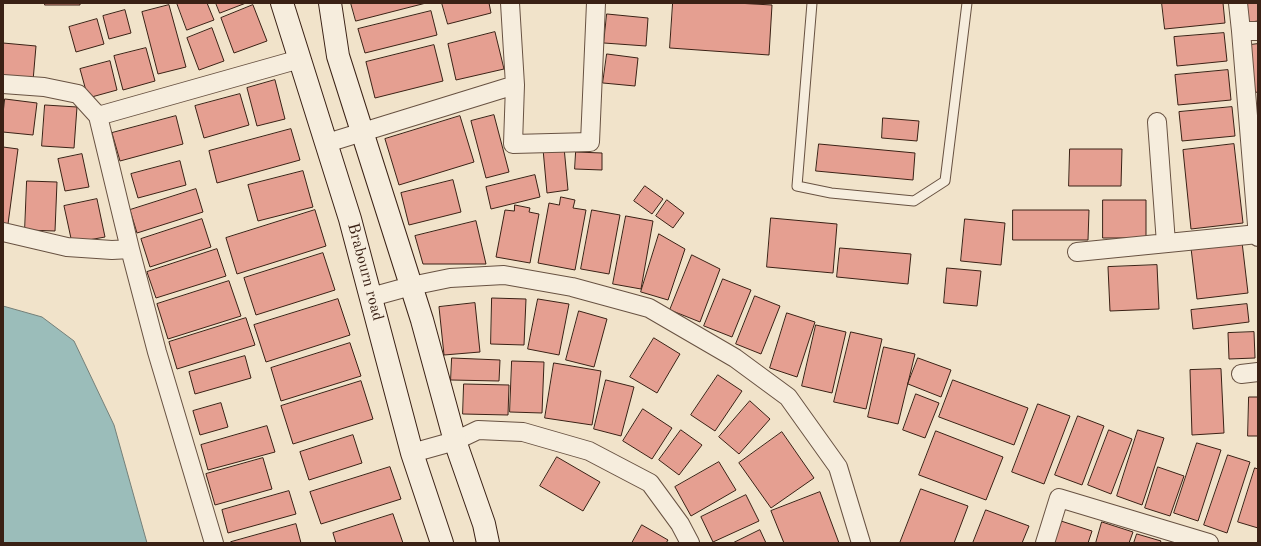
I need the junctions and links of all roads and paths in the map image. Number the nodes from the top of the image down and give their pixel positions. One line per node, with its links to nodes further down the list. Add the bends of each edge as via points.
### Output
1 (282, 3): 9 (street, Brabourn road)
2 (330, 3): 14 (street, via 338,56)
3 (510, 3): 11 (street)
4 (596, 3): 11 (street, via 590,142 513,144)
5 (812, 3): 6 (lane, via 797,186 831,193 914,201 945,181)
6 (967, 3)
7 (1238, 3): 8 (street)
8 (1250, 31): 17 (street)
9 (300, 59): 12 (street); 15 (street, Brabourn road)
10 (3, 84): 12 (street, via 44,87 78,94)
11 (515, 85): 14 (street)
12 (98, 116): 20 (street)
13 (1157, 122): 19 (street)
14 (362, 132): 15 (street); 22 (street)
15 (326, 143): 23 (street, Brabourn road)
16 (3, 232): 20 (street, via 67,247)
17 (1258, 234): 18 (street); 19 (street)
18 (1258, 237)
19 (1166, 243): 21 (street)
20 (130, 249): 26 (street, via 157,352)
21 (1077, 252)
22 (411, 286): 23 (street); 24 (street); 30 (street, via 450,278 504,275 572,287 649,308 735,358 788,397 838,466)
23 (371, 297): 25 (street, Brabourn road)
24 (455, 440): 25 (street); 28 (street); 29 (street, via 478,430 523,432 589,451 650,482 680,524)
25 (412, 452): 27 (street, Brabourn road)
26 (214, 543)
27 (442, 543)
28 (488, 543)
29 (690, 543)
30 (861, 543)
31 (1045, 543): 32 (street, via 1059,498)
32 (1209, 543)

